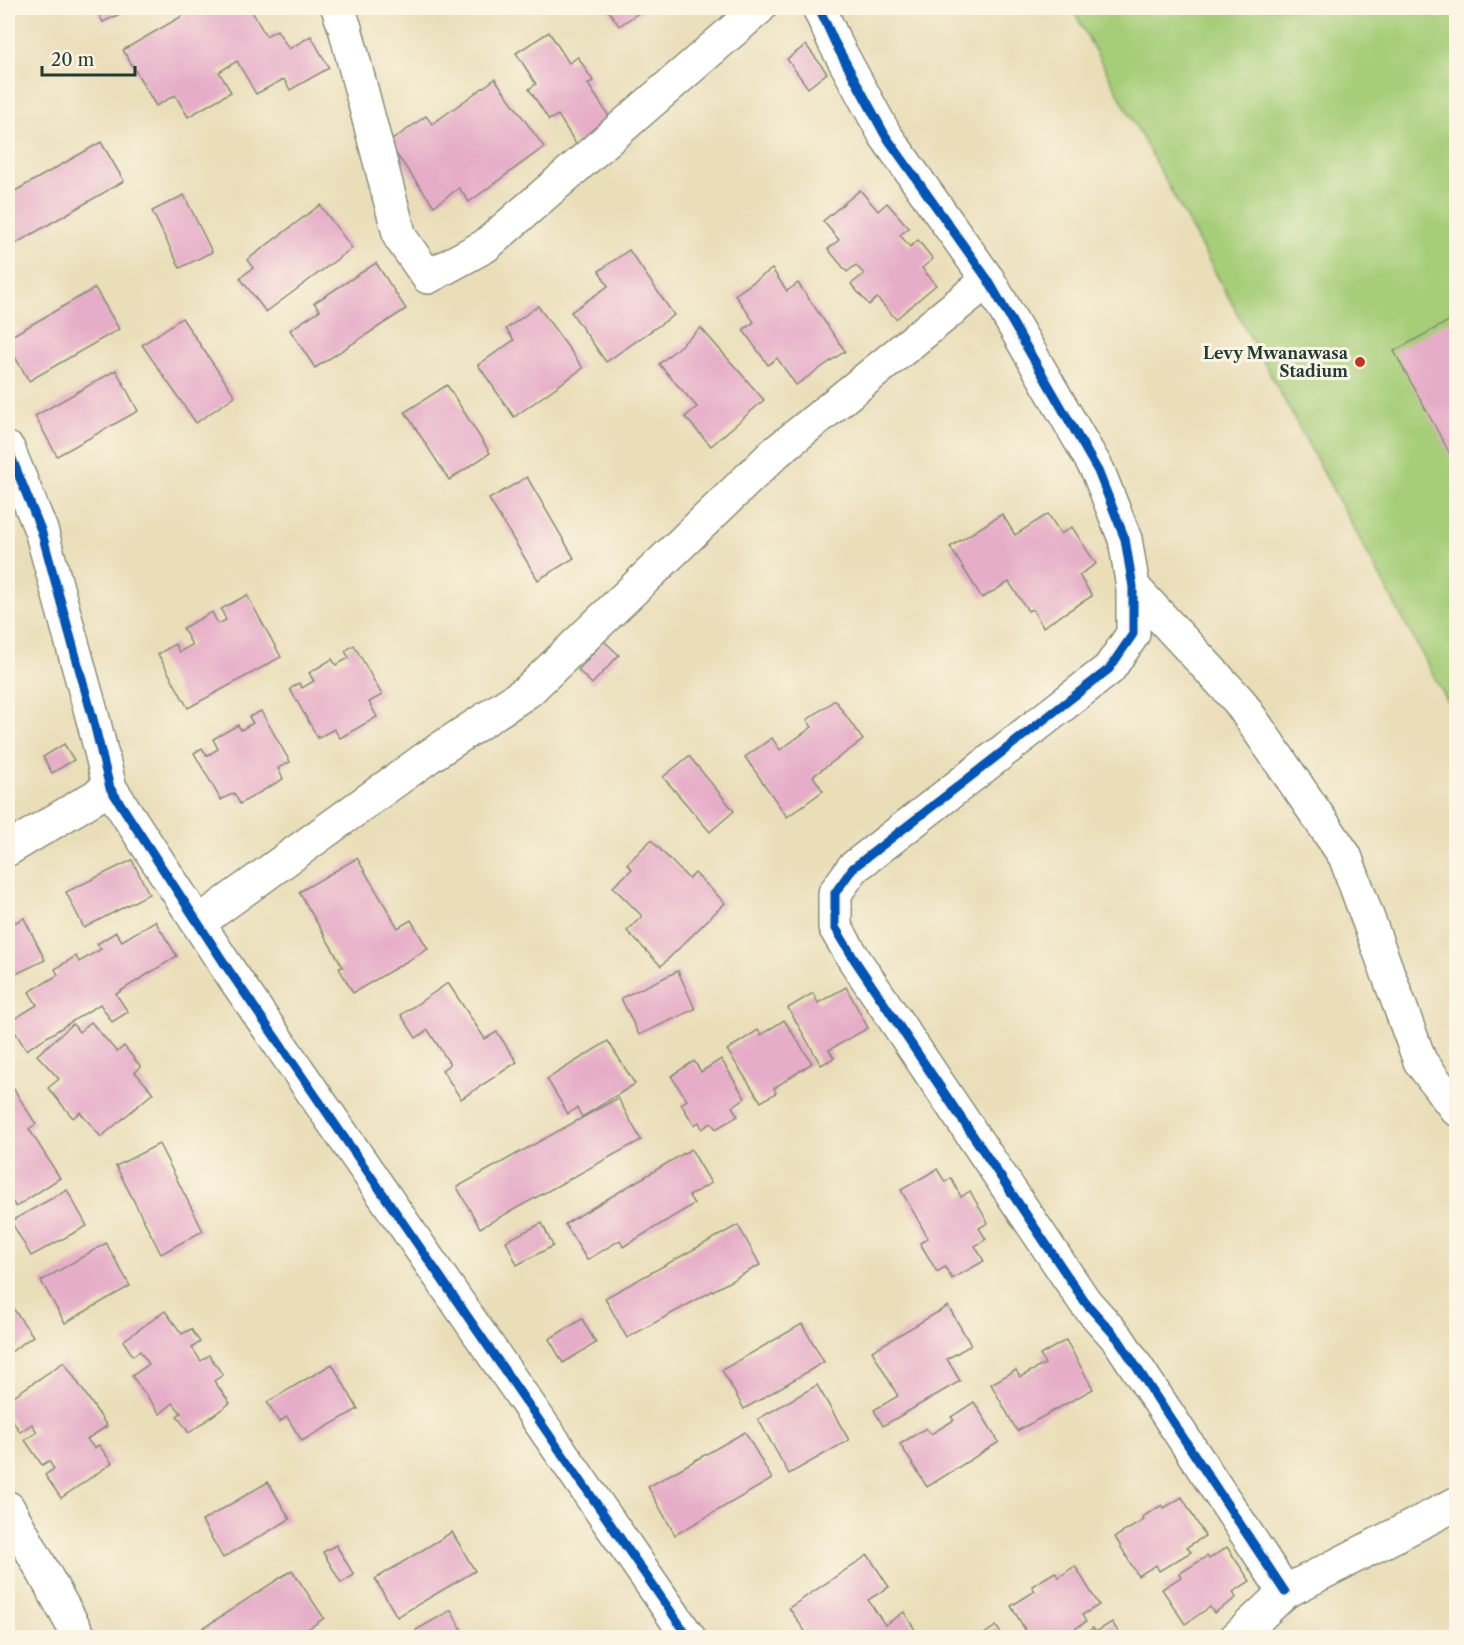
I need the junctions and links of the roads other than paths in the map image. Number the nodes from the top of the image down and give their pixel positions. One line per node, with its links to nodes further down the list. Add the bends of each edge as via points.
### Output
1 (338, 8): 2 (street, via 400,237 428,277 485,246)
2 (759, 8)
3 (819, 8): 4 (street, via 885,135)
4 (988, 280): 6 (street, via 1098,471 1125,539); 9 (street, via 775,453 528,691 428,757)
5 (8, 449): 7 (street, via 41,530)
6 (1133, 587): 10 (street, via 1239,701 1345,856 1420,1061); 13 (street, via 1133,634 1108,669 853,868 835,893 836,927 1085,1302 1118,1339)
7 (110, 788): 8 (street); 9 (street)
8 (8, 849)
9 (198, 923): 15 (street)
10 (1456, 1108)
11 (1456, 1504): 13 (street)
12 (8, 1508): 14 (street)
13 (1285, 1592): 16 (street)
14 (80, 1638)
15 (689, 1638)
16 (1236, 1638)

